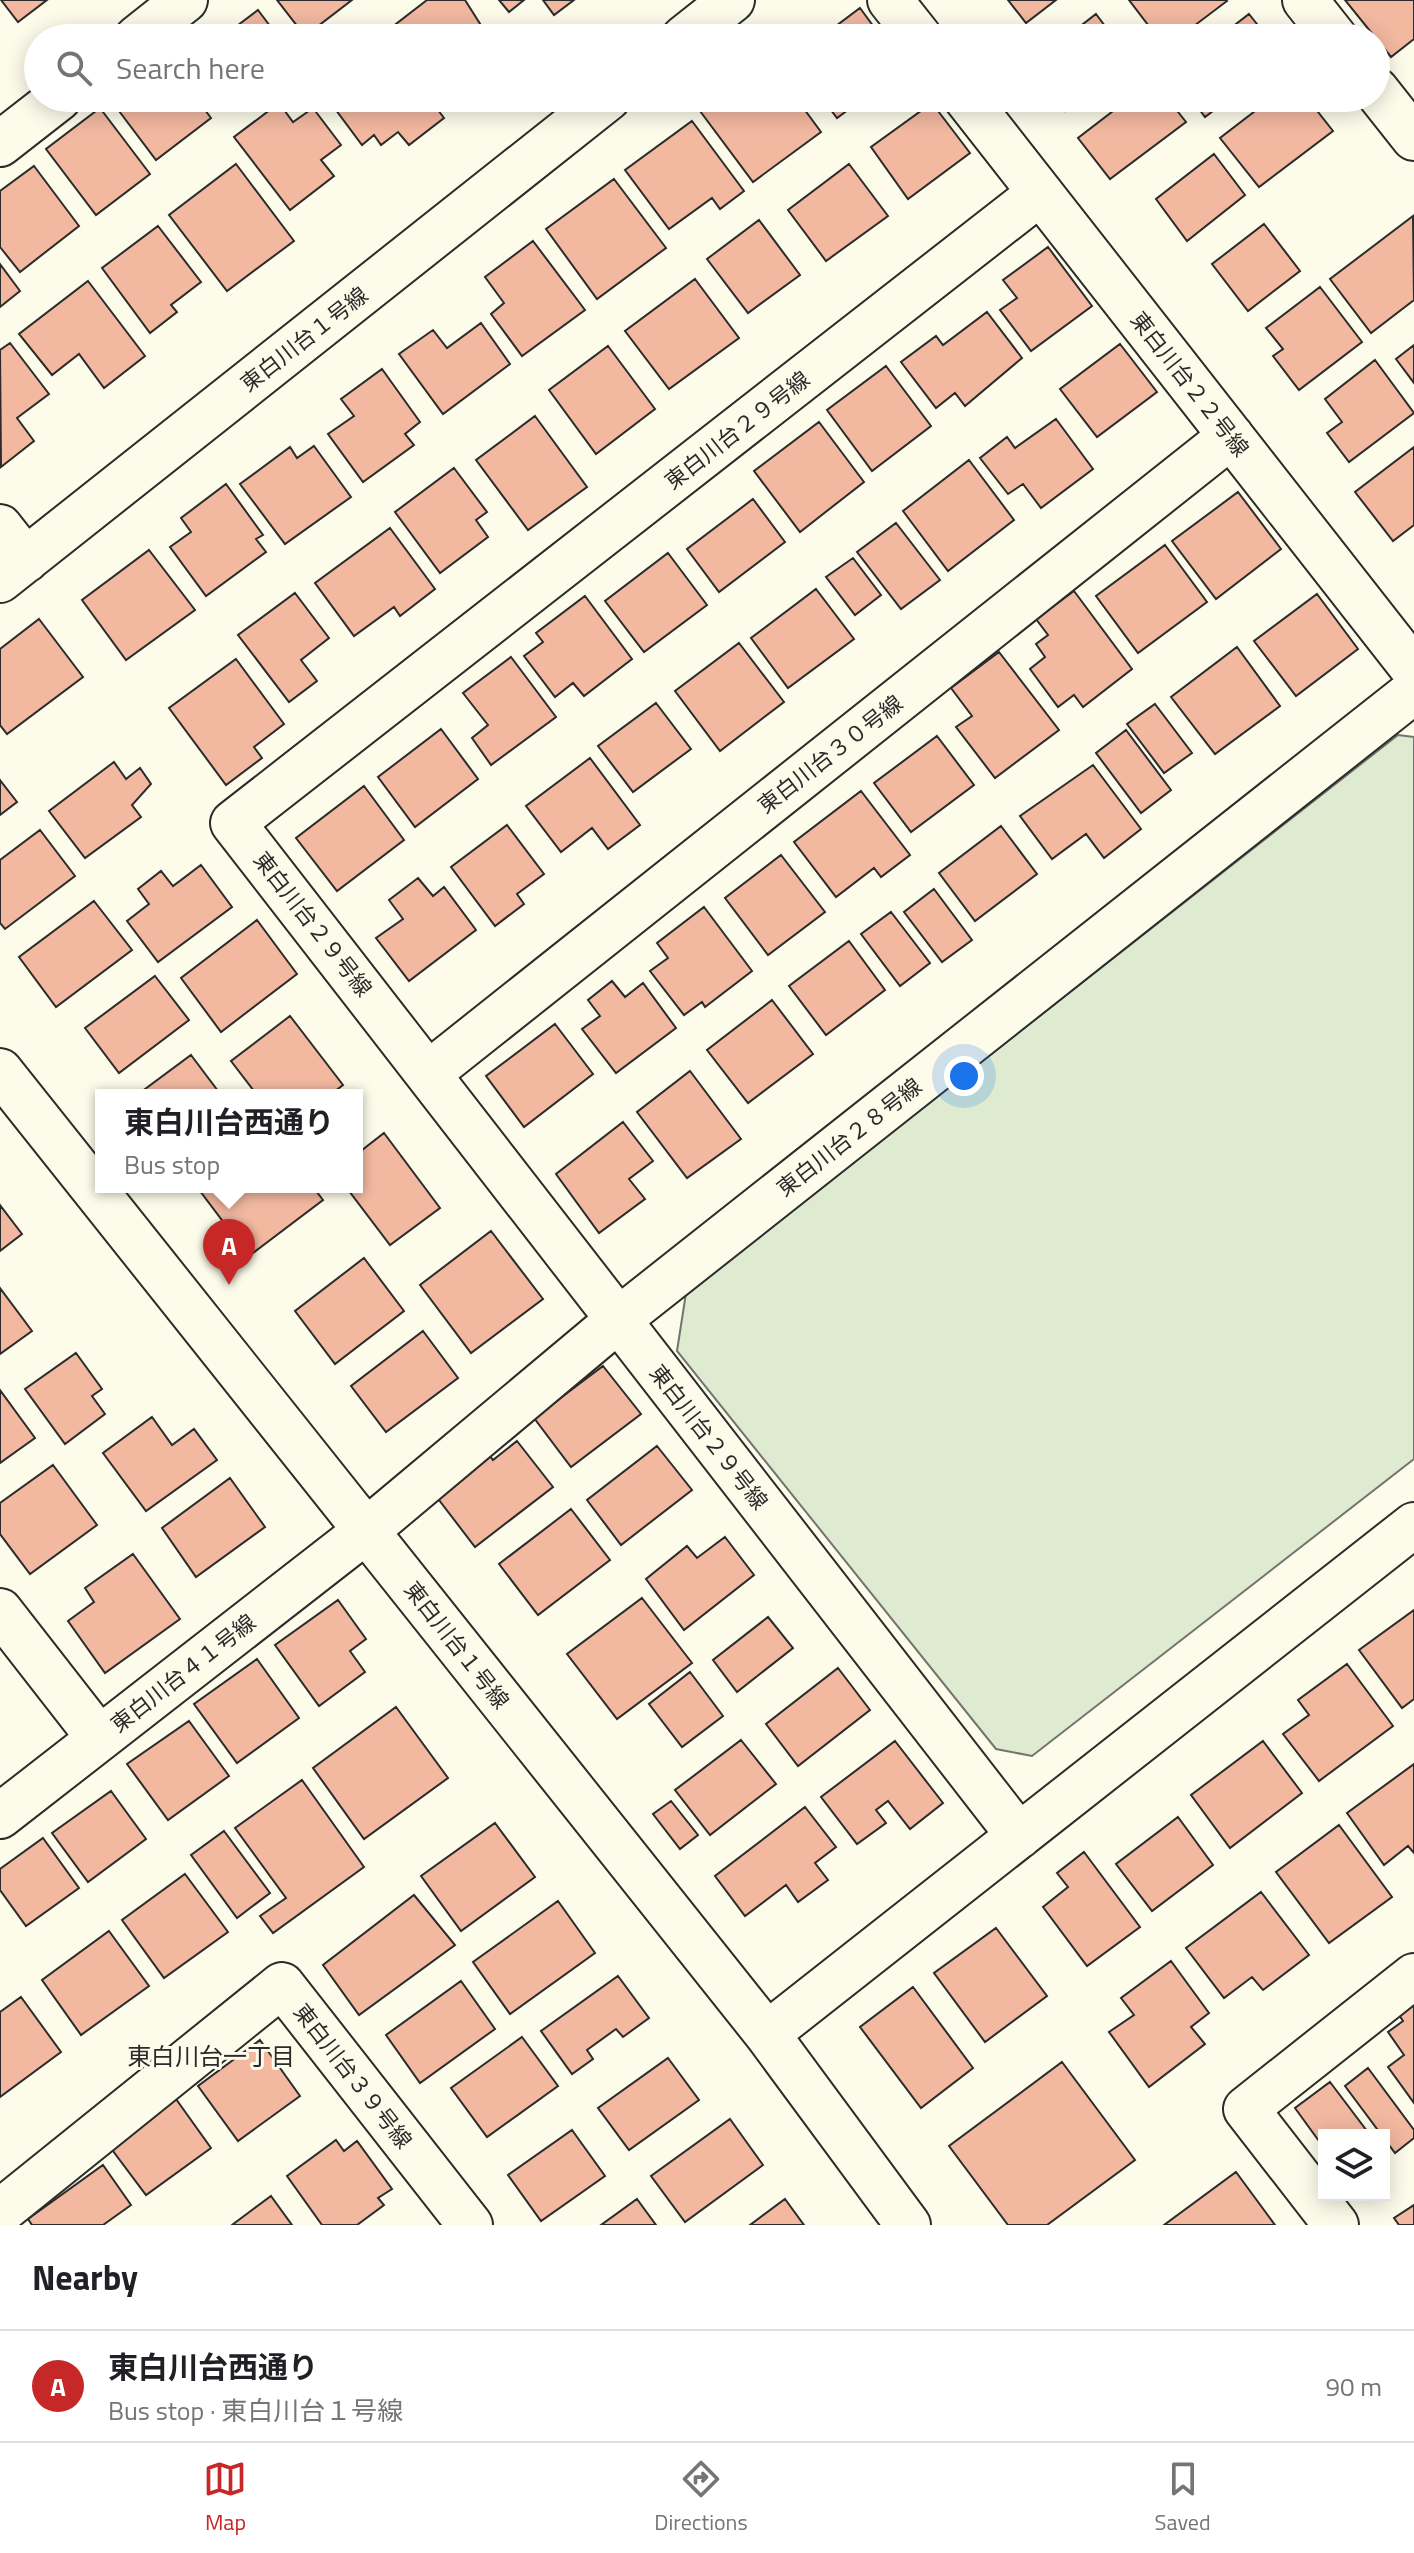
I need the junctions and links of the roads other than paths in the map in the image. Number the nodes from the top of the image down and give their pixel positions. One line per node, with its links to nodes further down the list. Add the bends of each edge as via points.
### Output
1 (185, 0): 5 (street)
2 (732, 0): 6 (street)
3 (890, 0): 7 (street)
4 (1305, 0): 8 (street)
5 (155, 24)
6 (702, 24)
7 (909, 24)
8 (1324, 24)
9 (1390, 108): 13 (street)
10 (41, 112): 14 (street)
11 (590, 112): 17 (street, 東白川台１号線)
12 (977, 112): 15 (street, 東白川台２２号線)
13 (1414, 138)
14 (0, 144)
15 (1040, 193): 16 (street, 東白川台２２号線); 21 (street, 東白川台２９号線, via 233,823)
16 (1231, 436): 18 (street, 東白川台２２号線); 21 (street, 東白川台３０号線)
17 (9, 556)
18 (1414, 670)
19 (1414, 691): 24 (street, 東白川台２８号線)
20 (0, 1071): 22 (street, 東白川台１号線)
21 (429, 1073): 24 (street, 東白川台２９号線)
22 (95, 1190)
23 (97, 1193): 26 (street, 東白川台１号線)
24 (618, 1320): 26 (street, 東白川台２８号線); 30 (street, 東白川台２９号線)
25 (1414, 1525): 30 (street)
26 (366, 1531): 28 (street, 東白川台４１号線); 32 (street, 東白川台１号線)
27 (0, 1611): 28 (street)
28 (99, 1738): 29 (street, 東白川台４１号線)
29 (0, 1816)
30 (1019, 1836): 32 (street)
31 (1414, 1976): 36 (street, via 1246,2109)
32 (767, 2034): 35 (street, 東白川台１号線)
33 (0, 2212): 34 (street, 東白川台３９号線, via 282,1985)
34 (470, 2225)
35 (908, 2225)
36 (1336, 2225)

